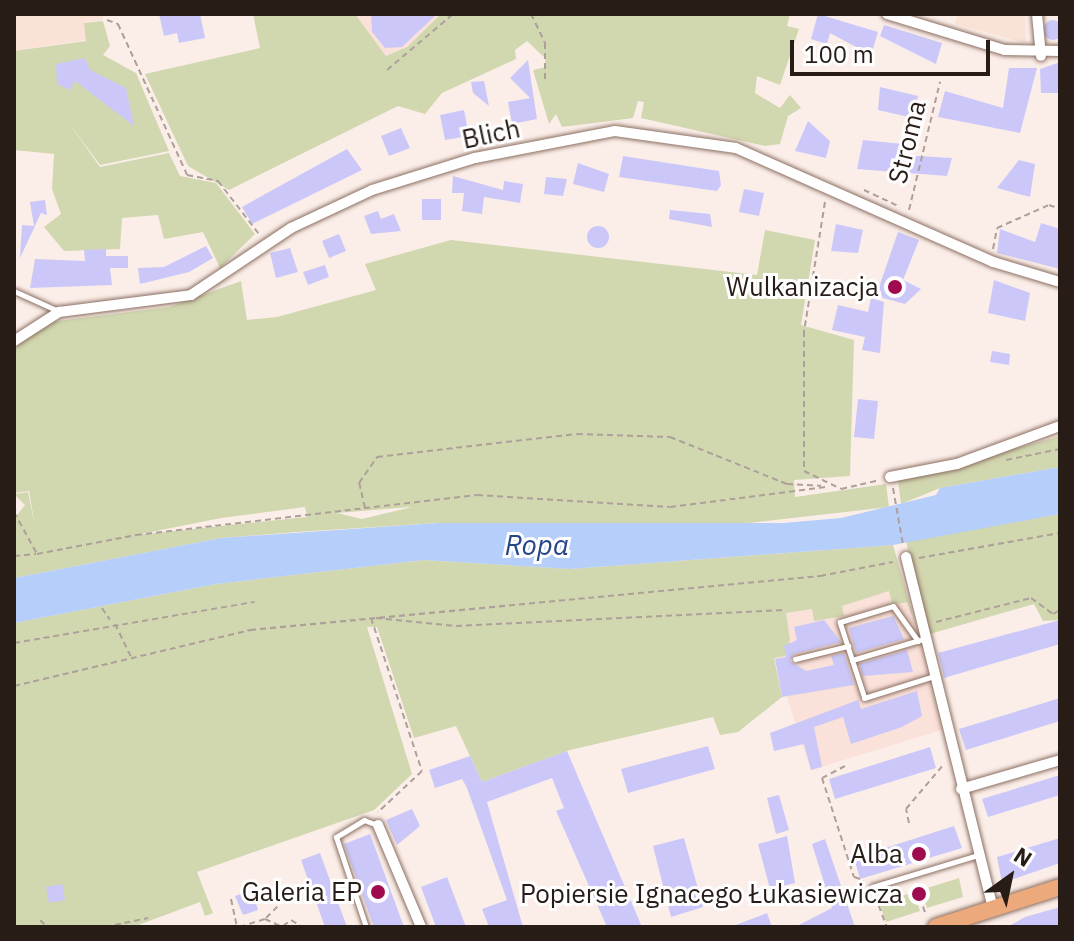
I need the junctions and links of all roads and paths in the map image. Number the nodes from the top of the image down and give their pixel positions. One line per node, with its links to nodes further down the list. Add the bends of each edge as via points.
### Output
1 (453, 14): 8 (path)
2 (531, 14): 9 (path, via 545,43)
3 (887, 14): 7 (street)
4 (1037, 14): 7 (street)
5 (107, 20): 14 (path, via 118,24 187,175 218,181)
6 (1060, 51): 7 (street)
7 (1041, 56)
8 (387, 70)
9 (545, 80)
10 (940, 82): 13 (path, Stroma)
11 (828, 185): 15 (street, Blich); 18 (street, Blich, via 693,137 615,131 475,158 372,190 291,228 191,295); 22 (path, via 804,331 802,460 808,477)
12 (1060, 209): 15 (path, via 1049,205 997,228)
13 (909, 211)
14 (255, 229)
15 (993, 262): 16 (street, Blich)
16 (1060, 282)
17 (14, 291): 18 (lane)
18 (59, 312): 19 (street, Blich)
19 (14, 341)
20 (1060, 426): 21 (street, via 957,464)
21 (891, 478): 22 (path); 28 (path)
22 (826, 487): 23 (path, via 670,507 477,495); 23 (path, via 787,484 670,437 541,439 377,457 359,483)
23 (365, 508): 26 (path, via 136,535)
24 (14, 512): 26 (path)
25 (1060, 533): 28 (path)
26 (37, 554): 27 (path)
27 (14, 556)
28 (907, 559): 33 (path, via 820,576); 35 (street)
29 (255, 602): 34 (path)
30 (102, 608): 34 (path)
31 (786, 610): 33 (path, via 667,610 456,626)
32 (1060, 610): 35 (path, via 1053,614 1031,598 947,617)
33 (371, 617): 38 (path, via 250,630); 48 (path, via 422,771 378,813)
34 (112, 622): 36 (path); 38 (path)
35 (921, 637): 37 (lane, via 893,606 840,622); 40 (lane); 41 (street)
36 (14, 643)
37 (848, 646): 39 (lane); 40 (lane)
38 (131, 657): 42 (path)
39 (795, 659)
40 (852, 660): 41 (lane, via 864,698)
41 (934, 676): 43 (street)
42 (14, 686)
43 (953, 754): 46 (street); 47 (path, via 906,809)
44 (1060, 760): 46 (street)
45 (845, 766): 50 (path, via 822,778 854,877)
46 (961, 789): 49 (street)
47 (909, 823)
48 (378, 825): 65 (lane, via 364,820 336,837); 66 (street)
49 (979, 855): 50 (lane); 55 (street)
50 (872, 887): 67 (path)
51 (1060, 887): 55 (main road)
52 (920, 897): 59 (path)
53 (231, 899): 62 (path)
54 (281, 903): 57 (path)
55 (993, 909): 59 (main road)
56 (148, 918): 61 (path)
57 (265, 919): 62 (path); 63 (path)
58 (40, 920): 60 (path)
59 (931, 921)
60 (46, 927)
61 (105, 927)
62 (239, 927)
63 (282, 927): 64 (path, via 291,920)
64 (302, 927)
65 (366, 927)
66 (421, 927)
67 (887, 927)

